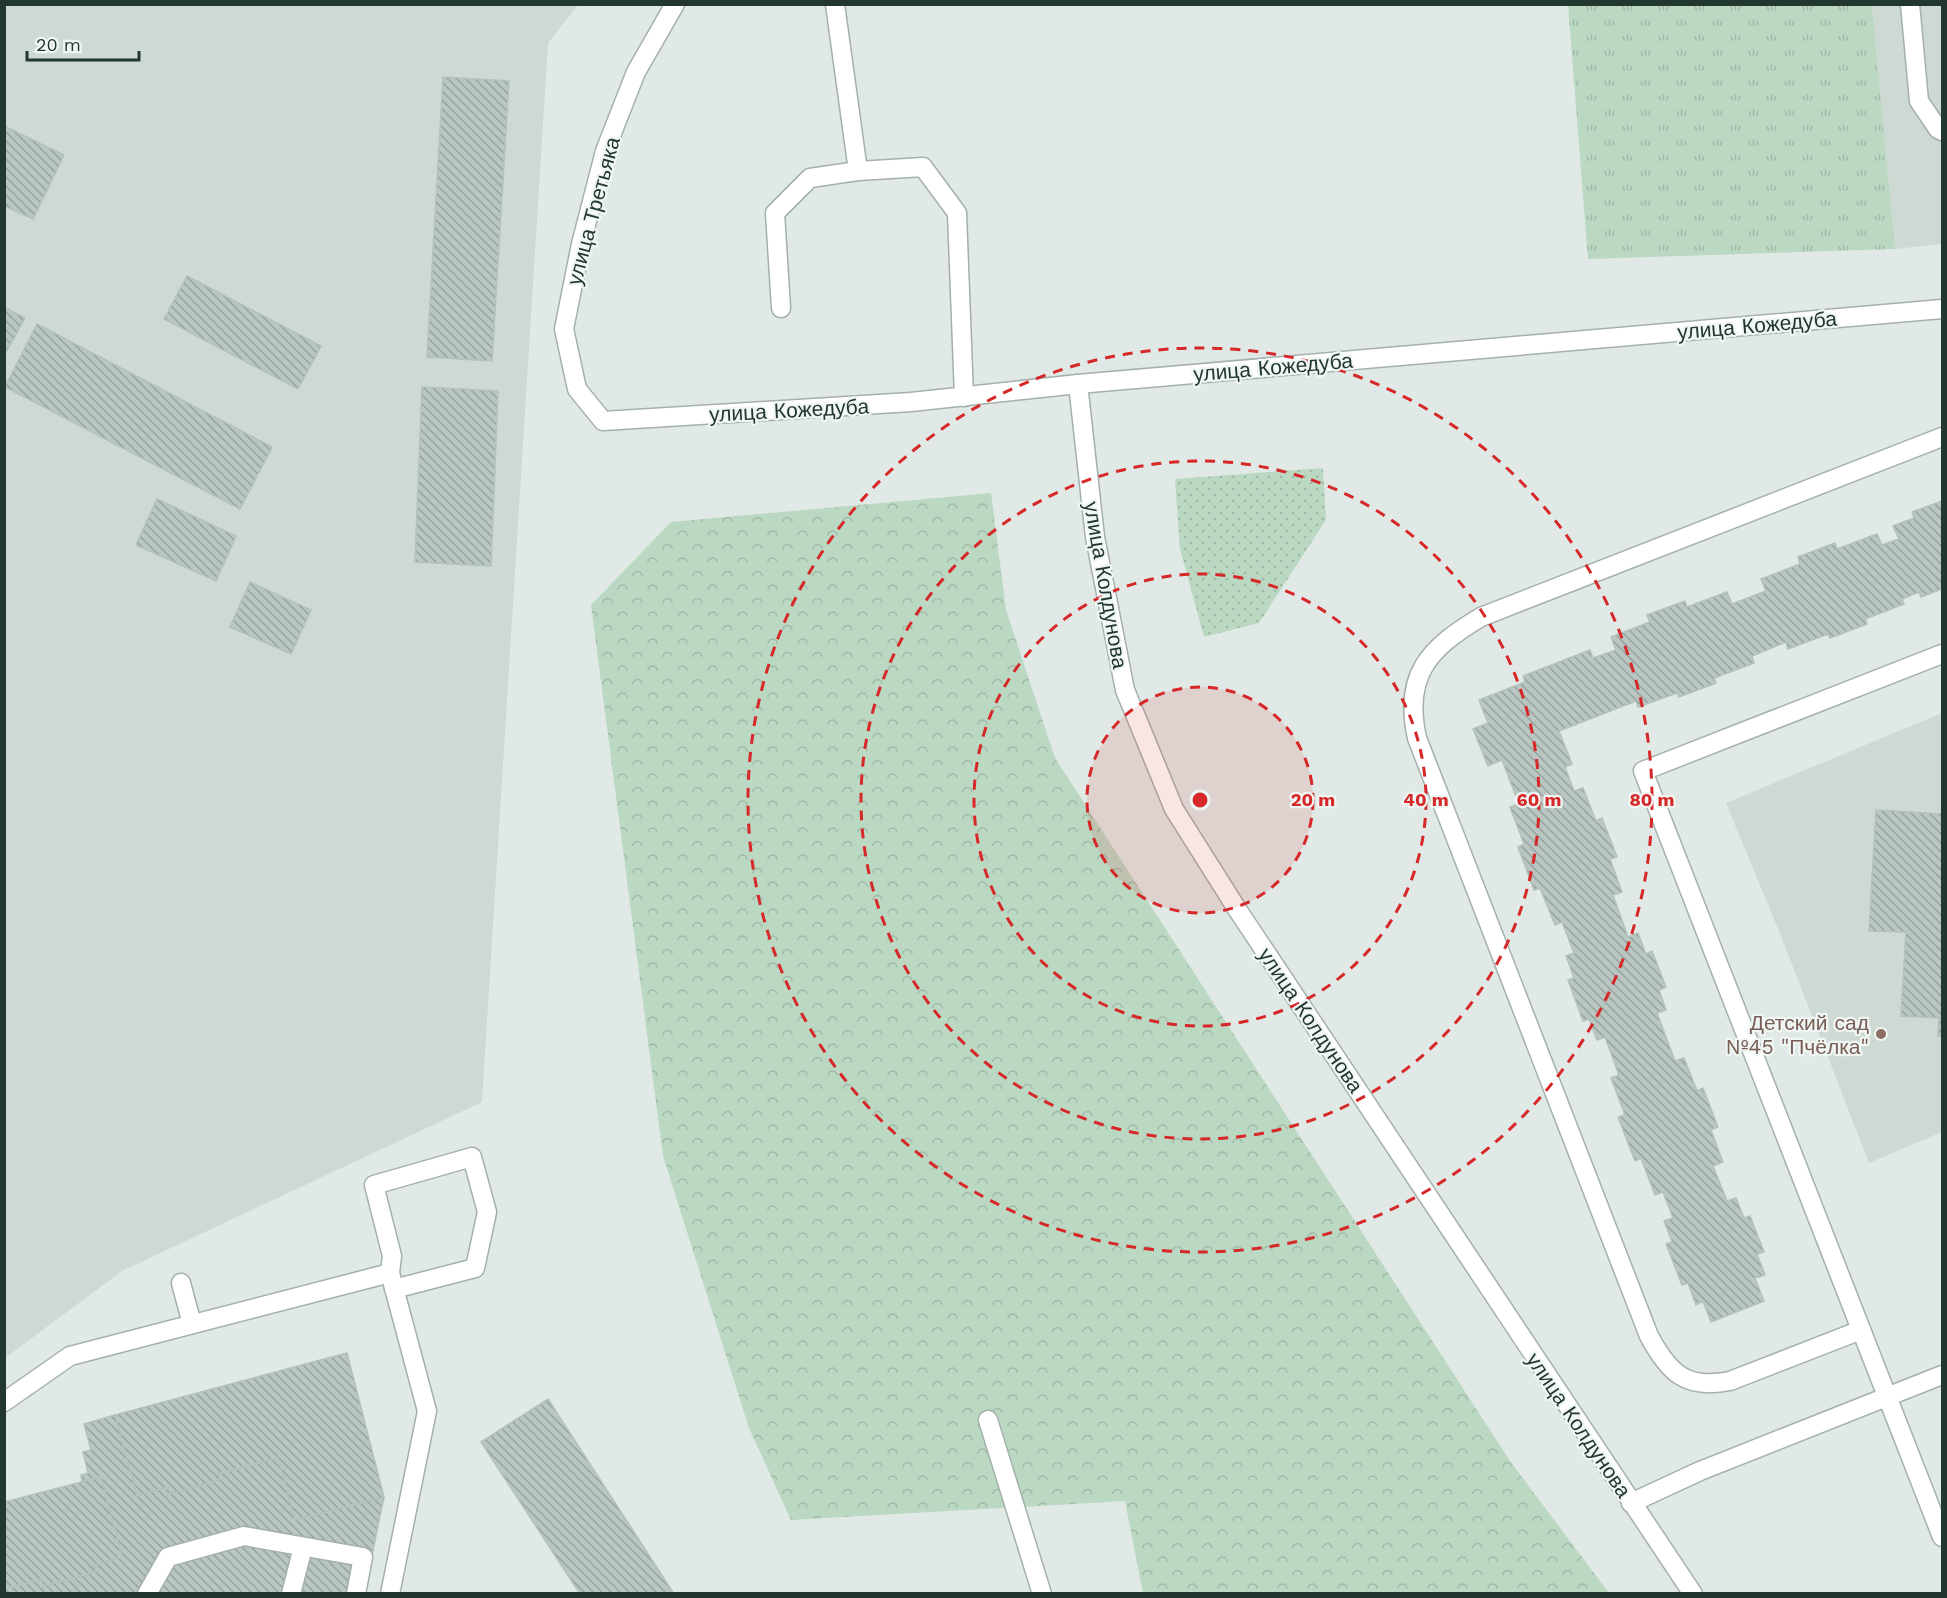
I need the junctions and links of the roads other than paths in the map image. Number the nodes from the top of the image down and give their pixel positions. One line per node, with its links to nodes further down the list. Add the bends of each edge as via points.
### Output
1 (675, 4): 10 (street, улица Третьяка, via 636,72 605,152 564,329 577,389)
2 (835, 4): 5 (street)
3 (1910, 4): 4 (street, via 1919,101)
4 (1942, 130)
5 (858, 171): 6 (street, via 810,178 775,213); 9 (street, via 923,167 957,213)
6 (781, 308)
7 (1942, 309): 8 (street, улица Кожедуба)
8 (1078, 384): 9 (street, улица Кожедуба); 21 (street, улица Колдунова, via 1095,537 1125,690 1174,808)
9 (964, 396): 10 (street, улица Кожедуба)
10 (603, 421)
11 (1942, 437): 16 (street, via 1481,617 1435,649 1420,671 1412,695 1412,715 1421,749 1649,1336 1666,1365 1695,1383 1712,1385)
12 (1942, 654): 16 (street, via 1643,771)
13 (392, 1281): 13 (street, via 475,1268 487,1212 471,1157 374,1185 392,1256); 15 (street); 27 (street, via 427,1411)
14 (182, 1283): 15 (street)
15 (192, 1324): 19 (street, via 70,1356)
16 (1861, 1330): 18 (street)
17 (1942, 1376): 18 (street)
18 (1887, 1397): 21 (street, via 1690,1475); 22 (street)
19 (4, 1402)
20 (988, 1420): 28 (street)
21 (1631, 1503): 29 (street, улица Колдунова)
22 (1942, 1537)
23 (303, 1547): 24 (street, via 244,1536 177,1554 168,1557); 25 (street); 26 (street, via 363,1557)
24 (147, 1593)
25 (291, 1593)
26 (356, 1593)
27 (390, 1593)
28 (1042, 1593)
29 (1693, 1593)

